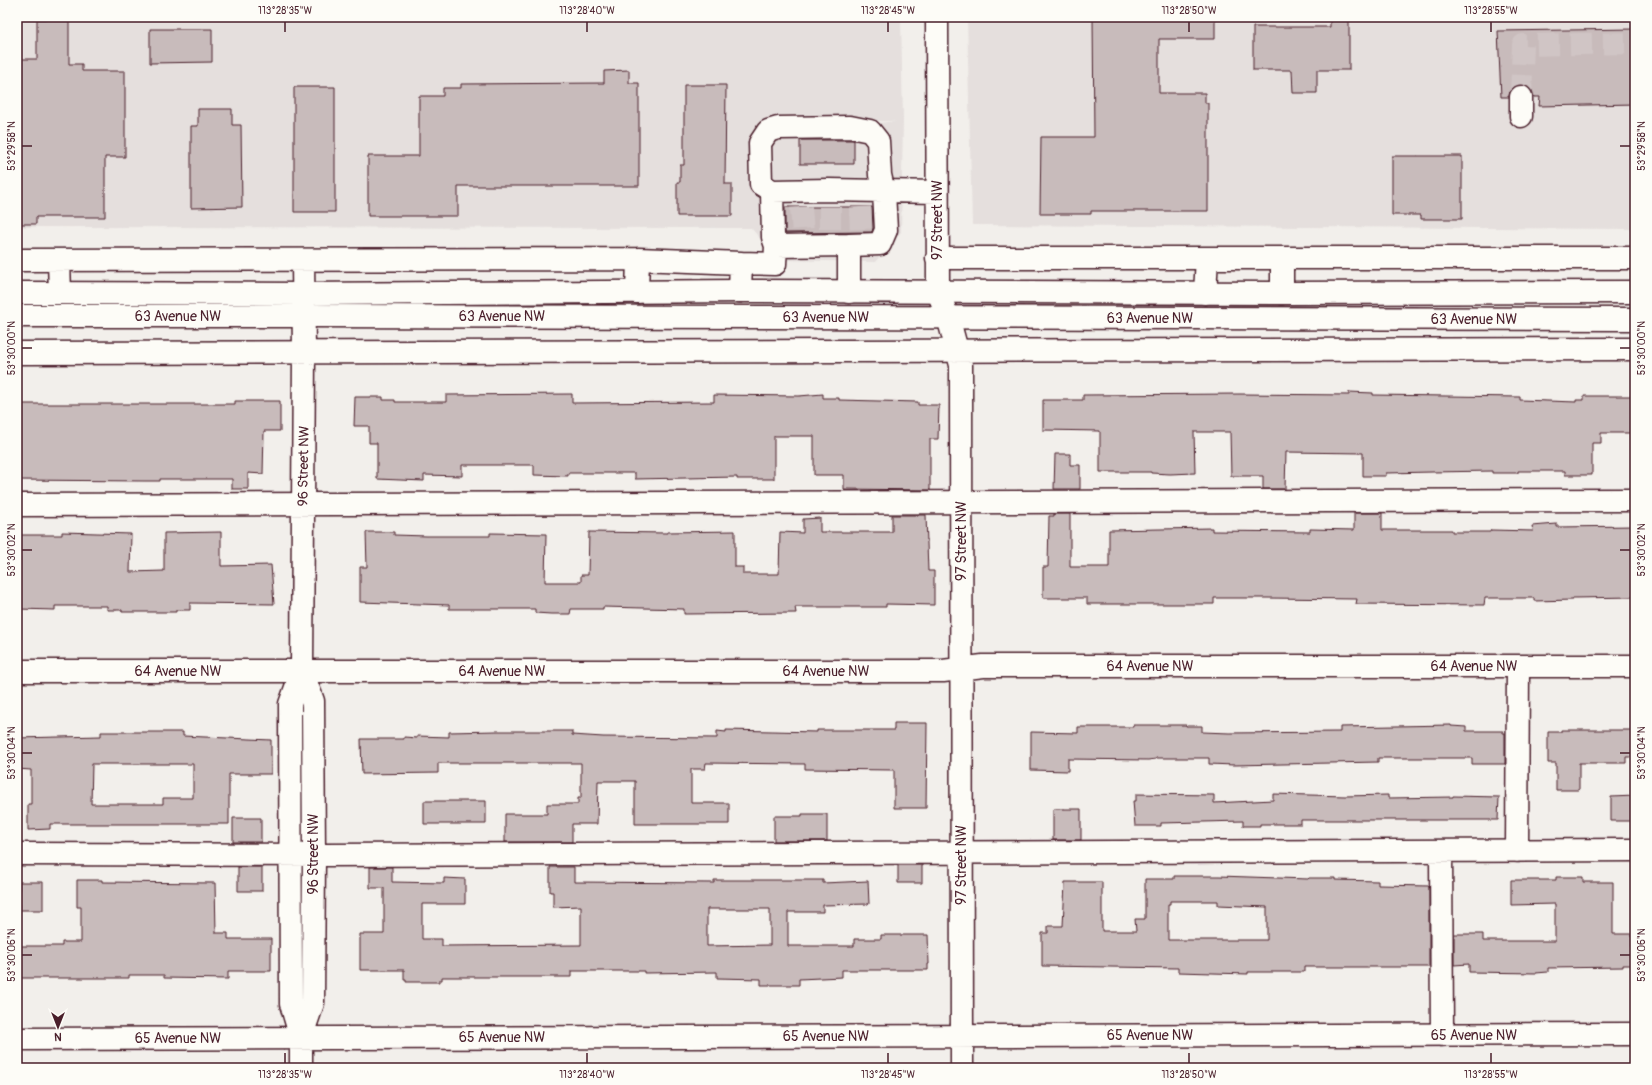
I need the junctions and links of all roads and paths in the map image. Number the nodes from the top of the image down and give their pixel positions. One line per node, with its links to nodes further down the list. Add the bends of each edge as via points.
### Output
1 (937, 17): 4 (street, 97 Street NW)
2 (772, 191): 3 (street, via 801,199 860,199); 3 (street, via 761,184 760,143 768,131 778,128 850,127 870,131 878,141); 6 (street, via 773,237)
3 (884, 192): 4 (street); 5 (street, via 886,230 880,244)
4 (937, 192): 7 (street, 97 Street NW)
5 (846, 240): 6 (street, via 803,239); 18 (street)
6 (776, 246): 15 (street, via 775,264)
7 (937, 258): 8 (street); 19 (street, 97 Street NW)
8 (1206, 258): 10 (street); 23 (street)
9 (1635, 258): 10 (street)
10 (1282, 259): 24 (street)
11 (17, 260): 12 (street)
12 (60, 260): 13 (street); 22 (street)
13 (303, 260): 14 (street); 25 (street, 96 Street NW)
14 (638, 260): 15 (street); 16 (street)
15 (741, 263): 17 (street)
16 (637, 292): 17 (street, 63 Avenue NW); 25 (street, 63 Avenue NW)
17 (740, 292): 18 (street, 63 Avenue NW)
18 (849, 292): 19 (street, 63 Avenue NW)
19 (938, 292): 23 (street, 63 Avenue NW); 27 (street, 97 Street NW)
20 (1635, 292): 24 (street, 63 Avenue NW)
21 (17, 293): 22 (street, 63 Avenue NW)
22 (60, 293): 25 (street, 63 Avenue NW)
23 (1205, 293): 24 (street, 63 Avenue NW)
24 (1282, 293)
25 (304, 305): 26 (street, 63 Avenue NW); 27 (street, 63 Avenue NW); 32 (street, 96 Street NW)
26 (17, 316)
27 (948, 317): 28 (street, 63 Avenue NW); 30 (street, 97 Street NW)
28 (1635, 319)
29 (1635, 349): 30 (street)
30 (958, 350): 32 (street); 34 (street, 97 Street NW, via 961,365)
31 (17, 352): 32 (street)
32 (304, 352): 35 (street, 96 Street NW)
33 (1635, 500): 34 (street)
34 (961, 503): 35 (street); 39 (street, 97 Street NW)
35 (302, 504): 36 (street); 41 (street, 96 Street NW)
36 (17, 505)
37 (1518, 666): 38 (street, 64 Avenue NW); 39 (street, 64 Avenue NW, via 983,666); 42 (street)
38 (1635, 666)
39 (961, 669): 41 (street, 64 Avenue NW); 45 (street, 97 Street NW)
40 (17, 671): 41 (street, 64 Avenue NW)
41 (302, 671): 47 (street, 96 Street NW, via 290,704); 48 (street, 96 Street NW, via 313,701)
42 (1517, 850): 43 (street); 44 (street)
43 (1635, 850)
44 (1441, 851): 45 (street); 50 (street)
45 (961, 852): 48 (street); 51 (street, 97 Street NW)
46 (17, 854): 47 (street)
47 (290, 854): 48 (street); 53 (street, 96 Street NW, via 291,1004)
48 (314, 854): 53 (street, 96 Street NW, via 313,1003)
49 (1635, 1034): 50 (street, 65 Avenue NW)
50 (1442, 1035): 51 (street, 65 Avenue NW)
51 (962, 1036): 53 (street, 65 Avenue NW); 55 (street, 97 Street NW)
52 (17, 1038): 53 (street, 65 Avenue NW)
53 (301, 1038): 54 (street, 96 Street NW)
54 (301, 1068)
55 (962, 1068)

